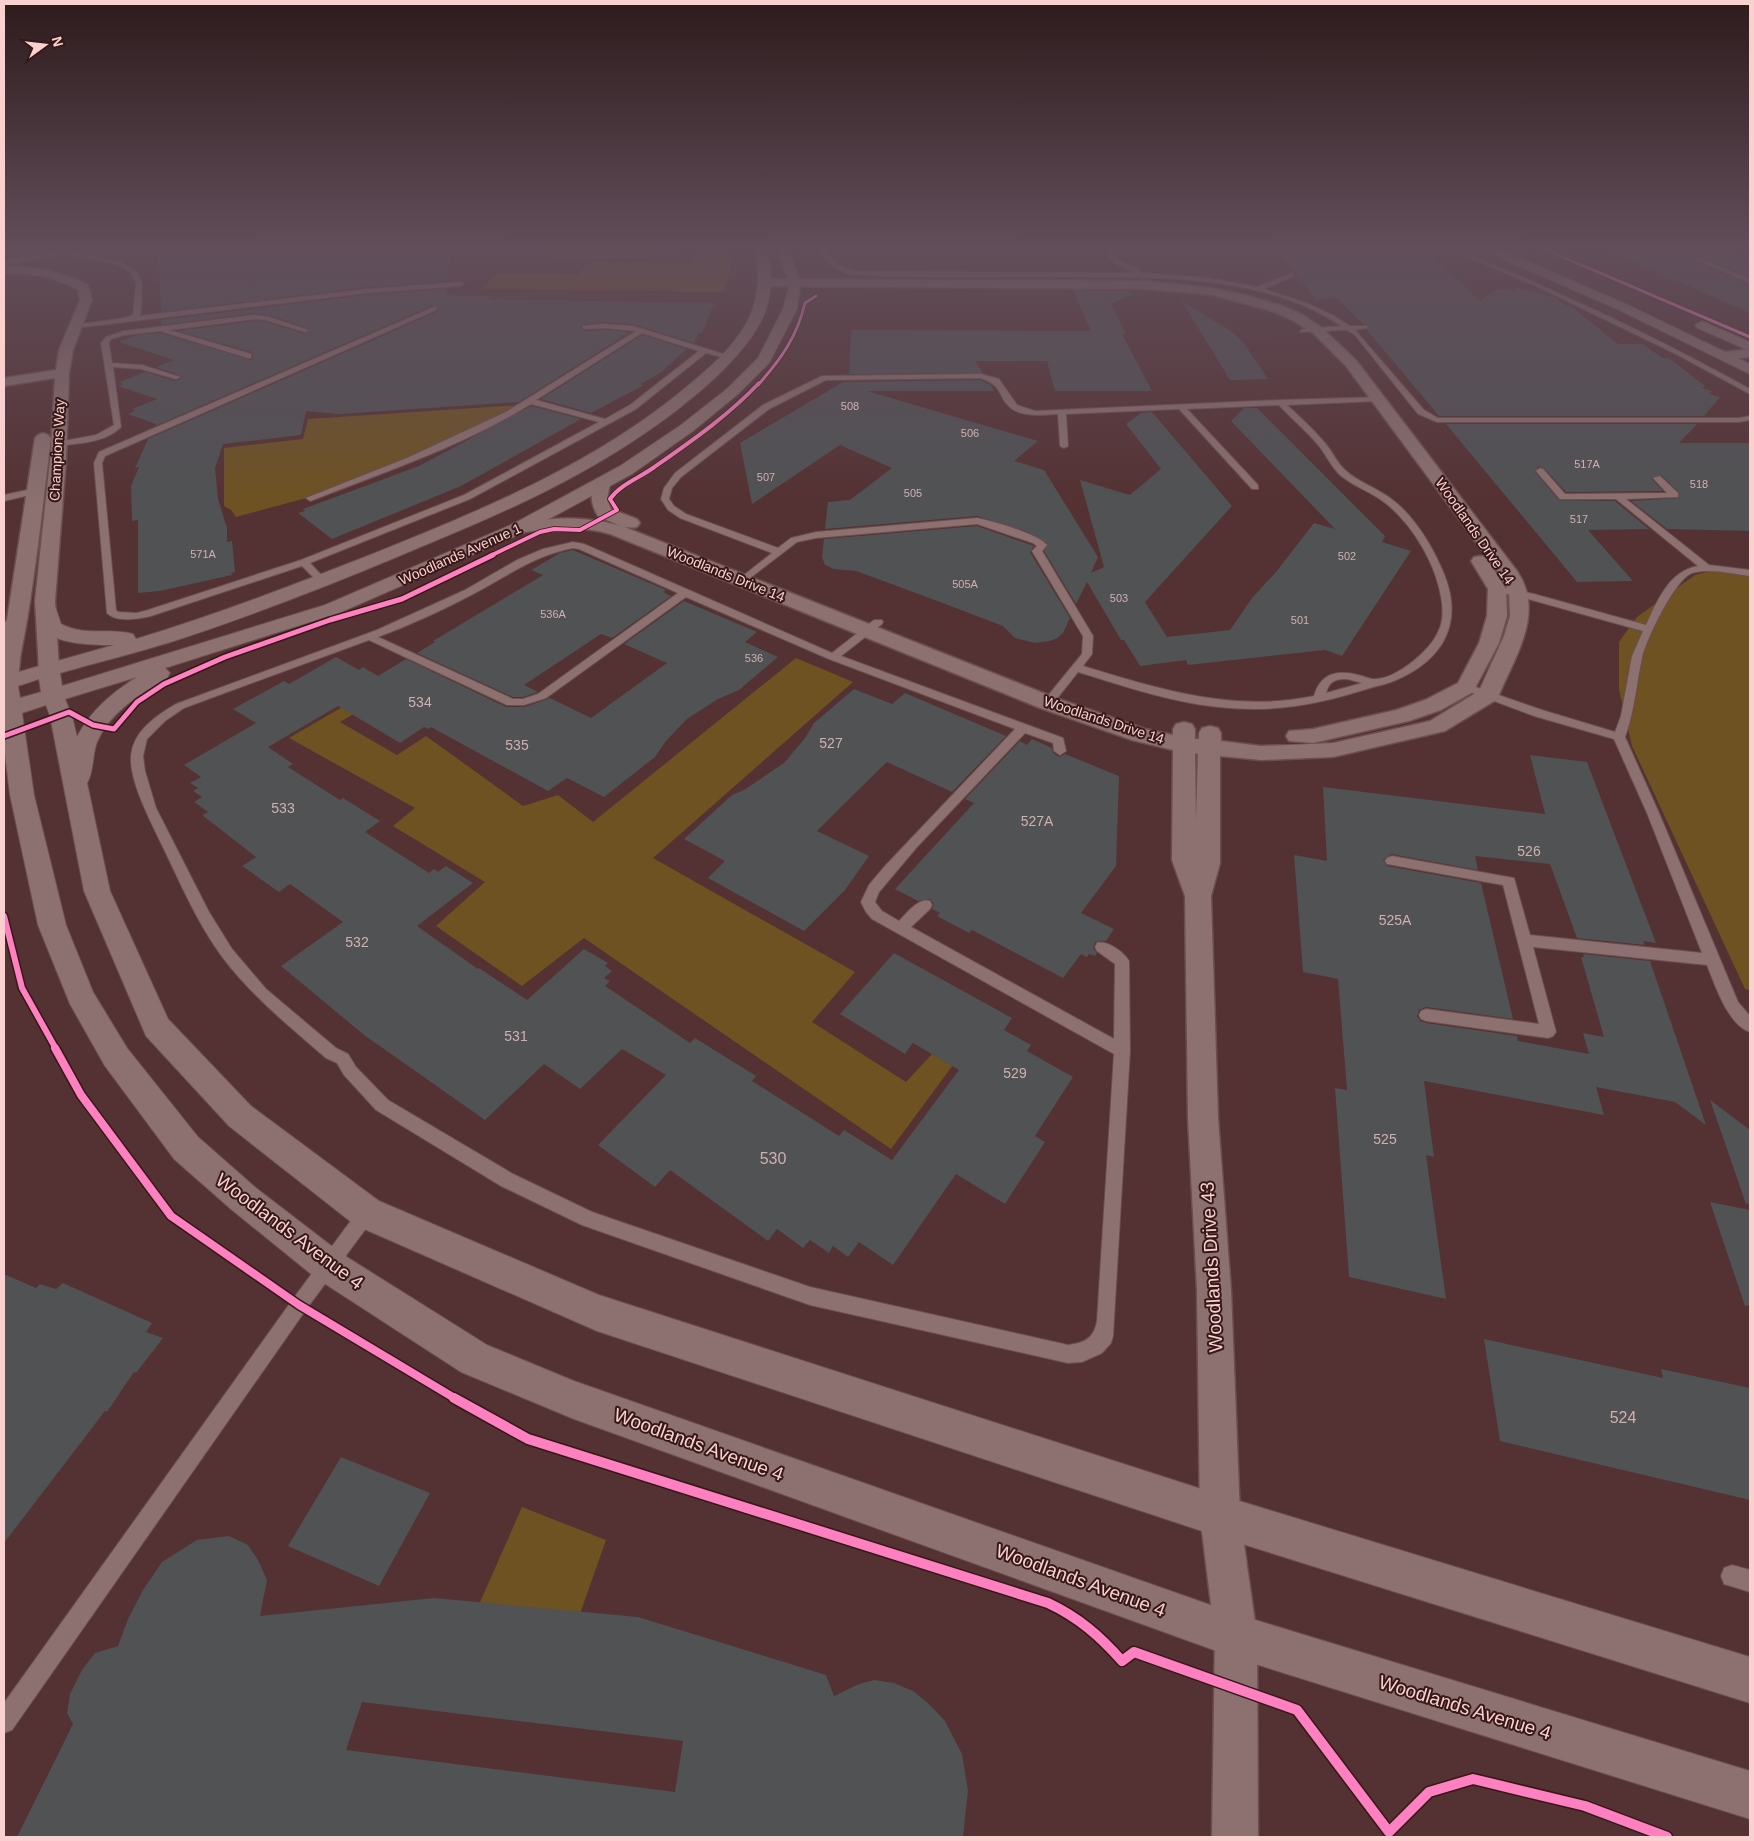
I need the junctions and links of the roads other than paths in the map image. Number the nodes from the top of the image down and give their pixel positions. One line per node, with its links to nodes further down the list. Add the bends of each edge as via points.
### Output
1 (58, 335): 27 (street, Champions Way, via 51,355)
2 (72, 335): 27 (street, Champions Way)
3 (116, 335): 23 (lane, via 105,343)
4 (180, 335): 19 (lane)
5 (374, 335): 49 (lane, via 100,456 111,611 115,616 137,616)
6 (635, 335): 31 (lane)
7 (650, 335): 17 (lane)
8 (745, 335): 20 (street, Woodlands Avenue 1)
9 (777, 335): 41 (street, Woodlands Avenue 1, via 764,360 740,385 687,428)
10 (1315, 335): 22 (street, Woodlands Drive 14)
11 (1316, 335): 30 (street, Woodlands Drive 14)
12 (1358, 335): 35 (lane, via 1421,412 1437,420)
13 (1642, 335): 29 (lane)
14 (1680, 335): 21 (main road)
15 (1724, 335): 16 (main road)
16 (1750, 347)
17 (704, 350): 20 (lane); 36 (lane, via 633,407)
18 (1750, 353): 21 (street)
19 (248, 356)
20 (729, 356): 53 (street, Woodlands Avenue 1, via 655,418 594,459 500,506)
21 (1724, 356): 24 (main road)
22 (1327, 357)
23 (108, 366): 25 (lane, via 142,368); 37 (lane, via 118,425 108,433)
24 (1749, 368)
25 (176, 377)
26 (4, 382): 27 (street)
27 (50, 384): 28 (street); 37 (street, Champions Way); 43 (street, Champions Way)
28 (4, 389)
29 (1750, 392)
30 (1363, 395): 32 (lane); 54 (street, Woodlands Drive 14); 56 (street, Woodlands Drive 14, via 1494,552)
31 (530, 401): 36 (lane); 46 (lane, via 410,460)
32 (1280, 402): 33 (lane); 69 (lane, via 1323,446 1344,474 1398,509 1432,558 1445,589 1447,624 1439,641 1412,668 1383,682)
33 (1181, 407): 34 (lane); 42 (lane)
34 (1062, 412): 38 (lane); 48 (lane, via 1035,413 1014,407 996,381 981,376 839,377 815,382 766,407 678,475 668,488 665,499 683,516)
35 (1750, 418)
36 (607, 422): 49 (lane, via 467,497)
37 (58, 444): 57 (street, Champions Way)
38 (1064, 446)
39 (1540, 471): 44 (lane, via 1563,497)
40 (1657, 478): 44 (lane, via 1674,495)
41 (602, 484): 47 (street, Woodlands Avenue 1); 52 (street, Woodlands Drive 14, via 600,507 608,515)
42 (1255, 487)
43 (36, 491): 45 (lane); 58 (street, Champions Way)
44 (1618, 496): 50 (lane)
45 (4, 498)
46 (310, 498)
47 (519, 528): 52 (street, Woodlands Drive 14, via 593,522); 64 (street, Woodlands Avenue 1, via 332,609)
48 (780, 552): 52 (lane); 66 (lane, via 794,540 816,535 977,521 1036,541 1042,545 1037,551 1088,636 1087,654)
49 (304, 562): 53 (lane)
50 (1706, 568): 51 (lane); 60 (lane, via 1688,571 1680,577 1663,599)
51 (1750, 573)
52 (748, 577): 59 (street, Woodlands Drive 14)
53 (322, 581): 62 (street, Woodlands Avenue 1)
54 (1497, 589): 56 (lane); 70 (street, Woodlands Drive 14, via 1497,616 1489,643)
55 (686, 592): 61 (lane, via 573,545 546,551 520,562 469,592); 61 (lane, via 542,696 524,702 511,703); 65 (lane)
56 (1518, 592): 60 (lane); 71 (street, Woodlands Drive 14, via 1520,616)
57 (45, 601): 62 (street, via 52,626 67,635 85,638); 67 (street, Champions Way)
58 (18, 618): 63 (street); 68 (street, Champions Way)
59 (872, 627): 65 (lane); 73 (street, Woodlands Drive 14)
60 (1648, 629): 78 (lane, via 1637,656)
61 (368, 636): 94 (lane, via 180,706 161,718 142,738 137,756 150,808 203,914 227,952 261,993)
62 (165, 637): 67 (street, Woodlands Avenue 1)
63 (4, 640)
64 (211, 647): 72 (street, Woodlands Avenue 1); 83 (street, via 183,659 117,699 93,725 79,767)
65 (833, 657): 76 (lane)
66 (1077, 668): 73 (lane); 74 (lane, via 1159,694 1218,703 1290,704)
67 (49, 670): 68 (street, Woodlands Avenue 1); 72 (street)
68 (5, 682): 75 (street, Woodlands Avenue 4)
69 (1373, 683): 74 (lane); 74 (lane, via 1341,675 1326,680 1320,686)
70 (1466, 687): 71 (lane); 79 (street, Woodlands Drive 14, via 1433,705 1401,716 1313,736)
71 (1488, 695): 78 (lane); 79 (street, Woodlands Drive 14, via 1437,726 1333,750 1261,753)
72 (52, 696): 75 (street, Woodlands Avenue 1); 83 (street, via 61,716)
73 (1052, 698): 77 (street, Woodlands Drive 14, via 1140,735)
74 (1319, 698)
75 (7, 710): 82 (street, Woodlands Avenue 4)
76 (1023, 728): 80 (lane, via 1059,741); 87 (lane, via 870,892 867,900 870,907 877,915)
77 (1184, 737): 79 (street, Woodlands Drive 14); 85 (street, Woodlands Drive 43, via 1184,860)
78 (1619, 737): 90 (lane)
79 (1210, 740): 85 (street, Woodlands Drive 43, via 1208,863)
80 (1060, 751)
81 (4, 775): 82 (street)
82 (22, 795): 96 (street, Woodlands Avenue 4, via 52,925 80,996 116,1057 186,1148)
83 (78, 797): 95 (street, via 97,891 157,1027 240,1116)
84 (1392, 861): 88 (lane, via 1509,881)
85 (1198, 896): 97 (street, Woodlands Drive 43, via 1203,1118 1214,1290)
86 (925, 905): 87 (lane)
87 (901, 928): 93 (lane)
88 (1523, 940): 90 (lane); 91 (lane, via 1548,1032)
89 (1102, 947): 93 (lane, via 1122,961)
90 (1712, 960): 92 (lane, via 1732,1006)
91 (1426, 1015)
92 (1750, 1026)
93 (1122, 1051): 94 (lane, via 1104,1336 1082,1353 1068,1354 810,1296 588,1219 507,1180 382,1105 349,1070 341,1069 331,1059)
94 (330, 1053)
95 (367, 1213): 96 (lane); 97 (street, via 597,1313)
96 (329, 1266): 98 (street, Woodlands Avenue 4, via 474,1359 565,1396); 100 (lane)
97 (1220, 1516): 98 (street, Woodlands Drive 43); 99 (street)
98 (1236, 1636): 101 (street, Woodlands Avenue 4); 102 (street, Woodlands Drive 43)
99 (1750, 1680)
100 (4, 1722)
101 (1750, 1795)
102 (1236, 1837)

